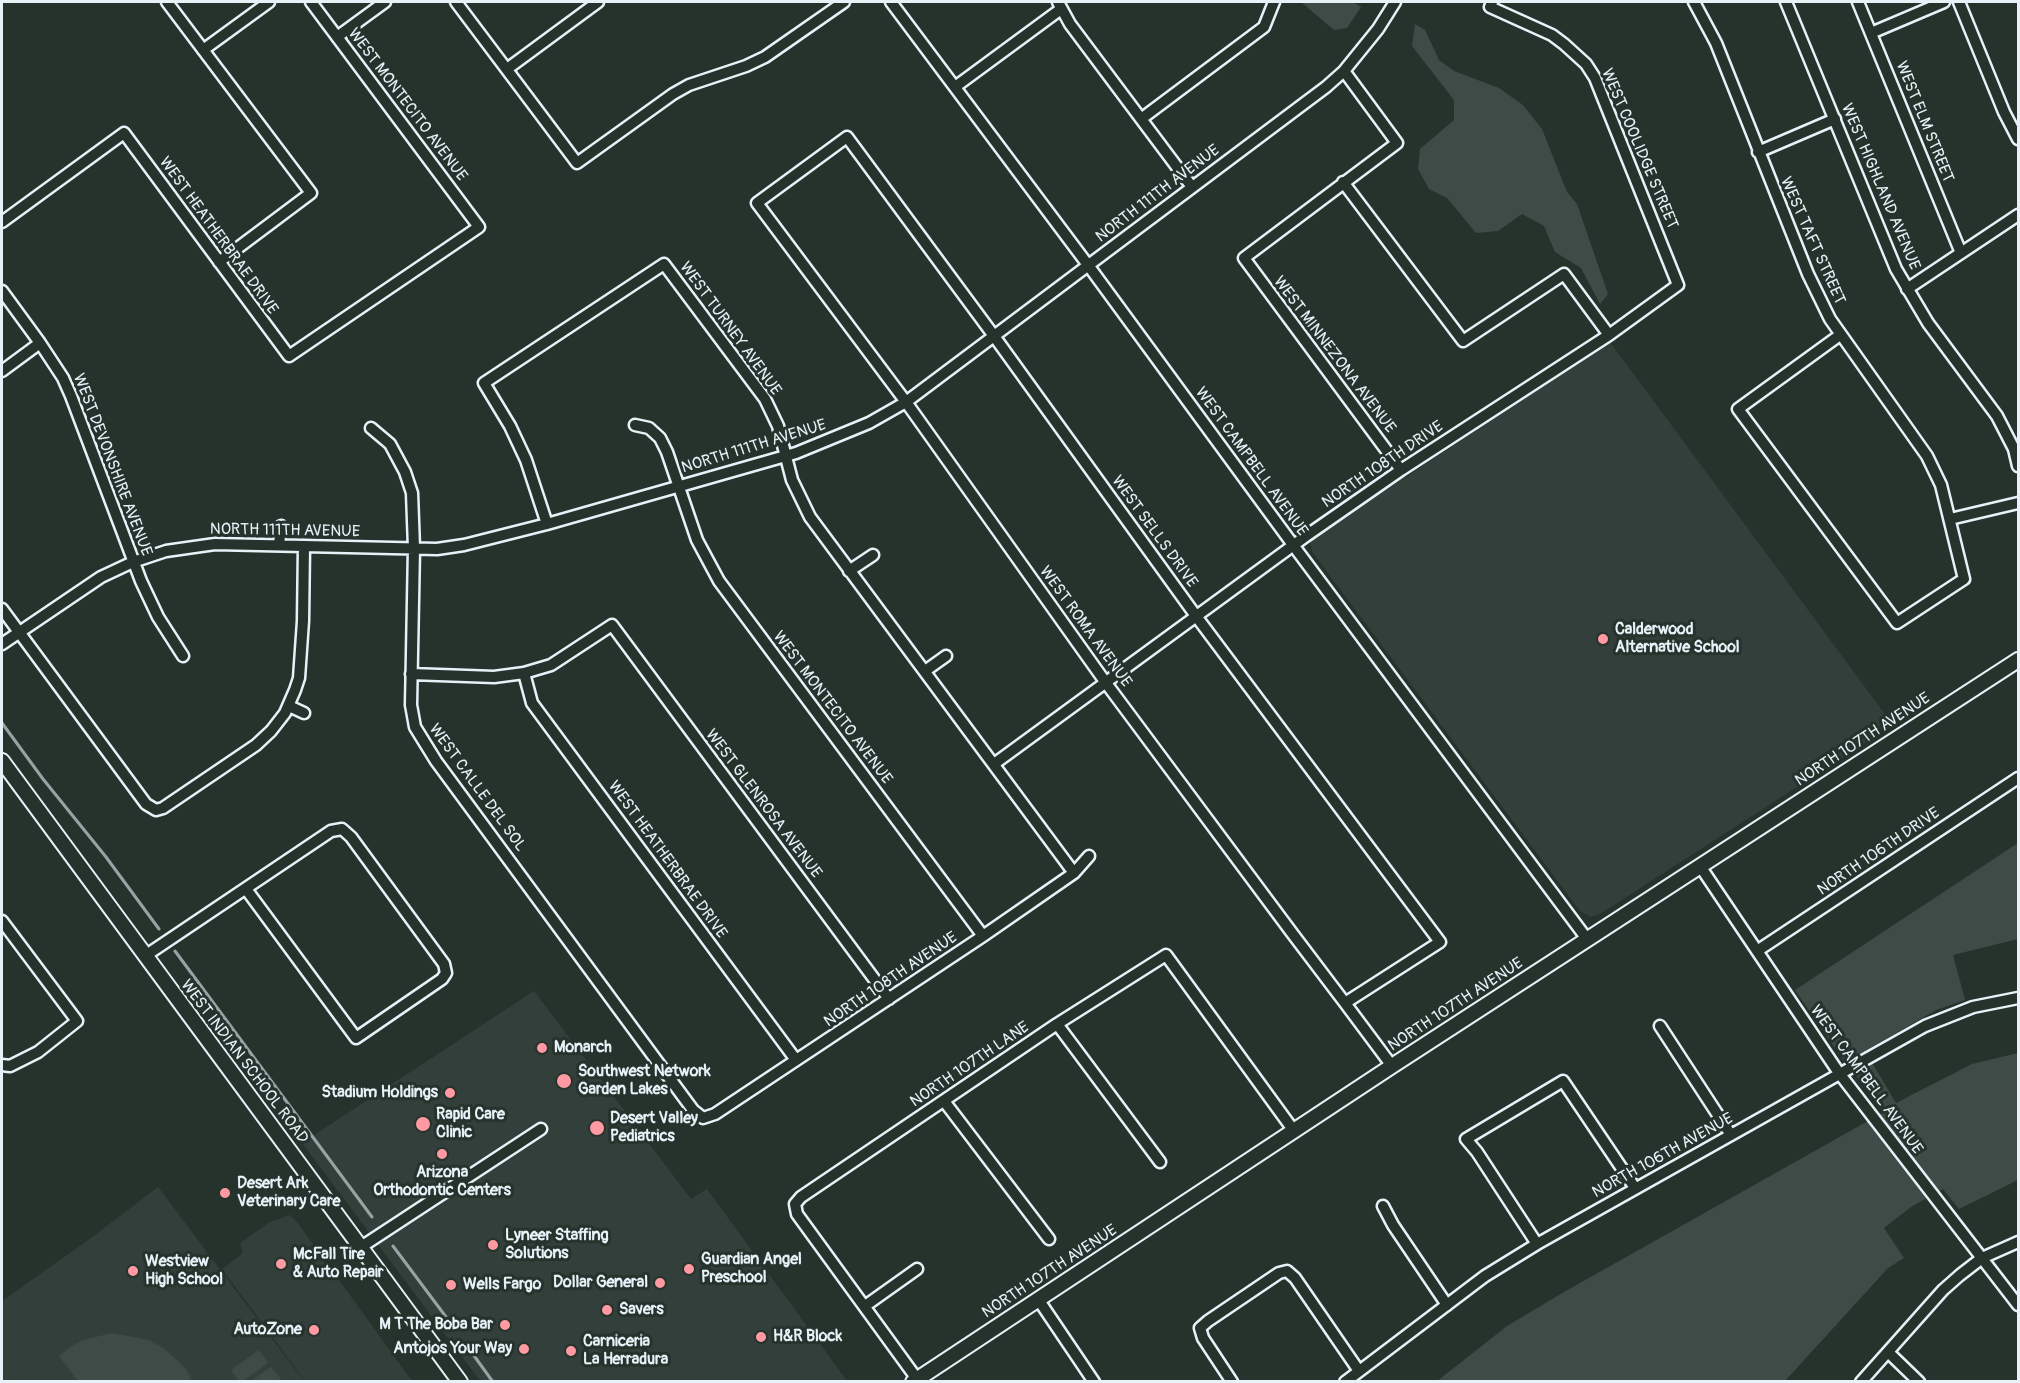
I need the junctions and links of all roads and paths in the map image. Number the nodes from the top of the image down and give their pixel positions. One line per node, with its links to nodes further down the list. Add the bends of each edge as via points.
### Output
1 (166, 2): 20 (street)
2 (269, 2): 20 (street)
3 (311, 2): 19 (street, WEST MONTECITO AVENUE)
4 (385, 2): 19 (street)
5 (456, 2): 21 (street)
6 (598, 2): 21 (street)
7 (844, 2): 21 (street, via 765,57 681,89 577,163)
8 (891, 2): 23 (street, WEST CAMPBELL AVENUE)
9 (1274, 2): 24 (street, via 1264,27)
10 (1394, 2): 22 (street, NORTH 111TH AVENUE, via 1378,29)
11 (1694, 2): 28 (street, WEST TAFT STREET, via 1716,43)
12 (1786, 2): 25 (street, WEST HIGHLAND AVENUE)
13 (1858, 2): 18 (street, WEST ELM STREET)
14 (1944, 2): 18 (street)
15 (1959, 2): 27 (street)
16 (1491, 4): 36 (street, WEST COOLIDGE STREET, via 1552,35 1586,64 1603,95)
17 (1060, 5): 23 (street); 24 (street)
18 (1871, 33): 33 (street, WEST ELM STREET)
19 (337, 37): 43 (street, WEST MONTECITO AVENUE, via 479,227)
20 (203, 50): 34 (street, via 311,193)
21 (507, 69)
22 (1344, 70): 29 (street, via 1396,143); 30 (street, NORTH 111TH AVENUE, via 1310,101)
23 (955, 87): 35 (street, WEST CAMPBELL AVENUE)
24 (1141, 119): 30 (street)
25 (1835, 119): 28 (street); 37 (street, WEST HIGHLAND AVENUE)
26 (847, 137): 41 (street, WEST SELLS DRIVE); 45 (street, WEST ROMA AVENUE, via 757,203)
27 (2019, 139)
28 (1758, 152): 40 (street, WEST TAFT STREET, via 1808,274)
29 (1343, 182): 39 (street, via 1463,341 1564,274); 50 (street, WEST MINNEZONA AVENUE, via 1244,258)
30 (1192, 187): 35 (street, NORTH 111TH AVENUE)
31 (2019, 215): 33 (street)
32 (2, 222): 34 (street, WEST HEATHERBRAE DRIVE, via 124,133)
33 (1961, 254): 37 (street)
34 (219, 262): 43 (street, WEST HEATHERBRAE DRIVE)
35 (1088, 265): 41 (street, NORTH 111TH AVENUE); 57 (street, WEST CAMPBELL AVENUE)
36 (1678, 285): 39 (street, NORTH 108TH DRIVE)
37 (1907, 289): 49 (street, WEST HIGHLAND AVENUE, via 1945,348 1997,416)
38 (2, 291): 42 (street, WEST DEVONSHIRE AVENUE)
39 (1609, 335): 50 (street, NORTH 108TH DRIVE)
40 (1840, 335): 53 (street, WEST TAFT STREET, via 1927,456 1941,485); 53 (street, WEST TAFT STREET, via 1738,409 1897,623 1964,579)
41 (994, 336): 45 (street, NORTH 111TH AVENUE); 64 (street, WEST SELLS DRIVE)
42 (40, 343): 44 (street); 61 (street, WEST DEVONSHIRE AVENUE, via 71,396)
43 (289, 356)
44 (2, 371)
45 (906, 402): 48 (street, NORTH 111TH AVENUE, via 869,423); 73 (street, WEST ROMA AVENUE)
46 (635, 425): 51 (street, WEST MONTECITO AVENUE, via 649,428 660,438)
47 (371, 428): 59 (street, WEST CALLE DEL SOL, via 390,444 405,472 411,493)
48 (786, 456): 51 (street, NORTH 111TH AVENUE); 54 (street, WEST TURNEY AVENUE, via 765,399 664,264 484,383 526,460); 62 (street, WEST TURNEY AVENUE, via 792,480 810,517)
49 (2019, 466)
50 (1401, 470): 57 (street, NORTH 108TH DRIVE)
51 (679, 486): 54 (street, NORTH 111TH AVENUE); 84 (street, WEST MONTECITO AVENUE, via 697,540 719,581)
52 (2019, 503): 53 (street)
53 (1950, 519)
54 (547, 524): 59 (street, NORTH 111TH AVENUE, via 464,545)
55 (281, 526): 56 (street)
56 (279, 545): 58 (street, NORTH 111TH AVENUE); 61 (street, NORTH 111TH AVENUE, via 196,546)
57 (1293, 545): 64 (street, NORTH 108TH DRIVE); 85 (street, WEST CAMPBELL AVENUE)
58 (304, 546): 59 (street, NORTH 111TH AVENUE); 74 (street, via 301,657)
59 (414, 548): 72 (street, WEST CALLE DEL SOL)
60 (873, 555): 62 (street)
61 (133, 562): 65 (street, NORTH 111TH AVENUE, via 101,577); 67 (street, WEST DEVONSHIRE AVENUE, via 158,617)
62 (849, 571): 70 (street, WEST TURNEY AVENUE)
63 (2, 609): 65 (street)
64 (1196, 616): 73 (street, NORTH 108TH DRIVE); 90 (street, WEST SELLS DRIVE, via 1440,942)
65 (18, 632): 66 (street, NORTH 111TH AVENUE); 74 (street, via 146,804 156,810 256,744)
66 (2, 644)
67 (183, 656)
68 (946, 656): 70 (street)
69 (2019, 660): 80 (main road, NORTH 107TH AVENUE)
70 (925, 671): 77 (street, WEST TURNEY AVENUE)
71 (524, 673): 72 (street); 89 (street, WEST GLENROSA AVENUE, via 551,665 612,626); 93 (street, WEST HEATHERBRAE DRIVE, via 532,703)
72 (411, 674): 98 (street, WEST CALLE DEL SOL, via 411,705 423,742 693,1110)
73 (1106, 683): 77 (street, NORTH 108TH DRIVE); 90 (street, WEST ROMA AVENUE)
74 (289, 706): 75 (street)
75 (304, 713)
76 (2, 761): 87 (main road, WEST INDIAN SCHOOL ROAD)
77 (994, 764): 81 (street, WEST TURNEY AVENUE)
78 (2019, 778): 86 (street, NORTH 106TH DRIVE)
79 (1089, 856): 81 (street, NORTH 108TH AVENUE)
80 (1700, 866): 85 (main road, NORTH 107TH AVENUE); 86 (street, WEST CAMPBELL AVENUE)
81 (1074, 873): 84 (street, NORTH 108TH AVENUE)
82 (246, 889): 82 (street, via 356,1038 446,973 444,964 342,829 331,831); 87 (street)
83 (2, 921): 94 (street, via 77,1021 38,1052 10,1066)
84 (983, 936): 89 (street, NORTH 108TH AVENUE)
85 (1587, 939): 95 (main road, NORTH 107TH AVENUE)
86 (1757, 951): 96 (street, WEST CAMPBELL AVENUE)
87 (145, 956): 108 (main road, WEST INDIAN SCHOOL ROAD)
88 (2019, 998): 96 (street, NORTH 106TH AVENUE, via 1948,1015)
89 (889, 999): 93 (street, NORTH 108TH AVENUE)
90 (1345, 1003): 95 (street, WEST ROMA AVENUE)
91 (1057, 1024): 97 (street, NORTH 107TH LANE); 100 (street, NORTH 107TH LANE, via 1166,955); 102 (street)
92 (1660, 1026): 101 (street)
93 (796, 1060): 98 (street, NORTH 108TH AVENUE)
94 (2, 1065)
95 (1392, 1066): 100 (main road, NORTH 107TH AVENUE)
96 (1839, 1073): 101 (street, NORTH 106TH AVENUE); 109 (street, WEST CAMPBELL AVENUE)
97 (944, 1101): 105 (street); 114 (street, NORTH 107TH LANE, via 795,1204 797,1214)
98 (703, 1118)
99 (541, 1129): 108 (street)
100 (1294, 1131): 111 (main road, NORTH 107TH AVENUE)
101 (1731, 1135): 103 (street, NORTH 106TH AVENUE)
102 (1160, 1161)
103 (1635, 1188): 107 (street, NORTH 106TH AVENUE); 107 (street, via 1563,1081 1466,1139)
104 (1383, 1206): 112 (street)
105 (1049, 1239)
106 (2019, 1242): 109 (street)
107 (1537, 1244): 112 (street, NORTH 106TH AVENUE)
108 (361, 1246): 118 (main road, WEST INDIAN SCHOOL ROAD)
109 (1982, 1258): 113 (street, WEST CAMPBELL AVENUE); 115 (street, via 1943,1290)
110 (917, 1269): 114 (street)
111 (1038, 1299): 117 (main road, NORTH 107TH AVENUE); 119 (street)
112 (1447, 1305): 116 (street, NORTH 106TH AVENUE)
113 (2019, 1305)
114 (865, 1306): 117 (street)
115 (1888, 1352): 122 (street); 123 (street)
116 (1359, 1371): 120 (street, via 1287,1271 1200,1328); 121 (street, NORTH 106TH AVENUE)
117 (915, 1380)
118 (460, 1382)
119 (1095, 1382)
120 (1232, 1382)
121 (1345, 1382)
122 (1861, 1382)
123 (1919, 1382)

